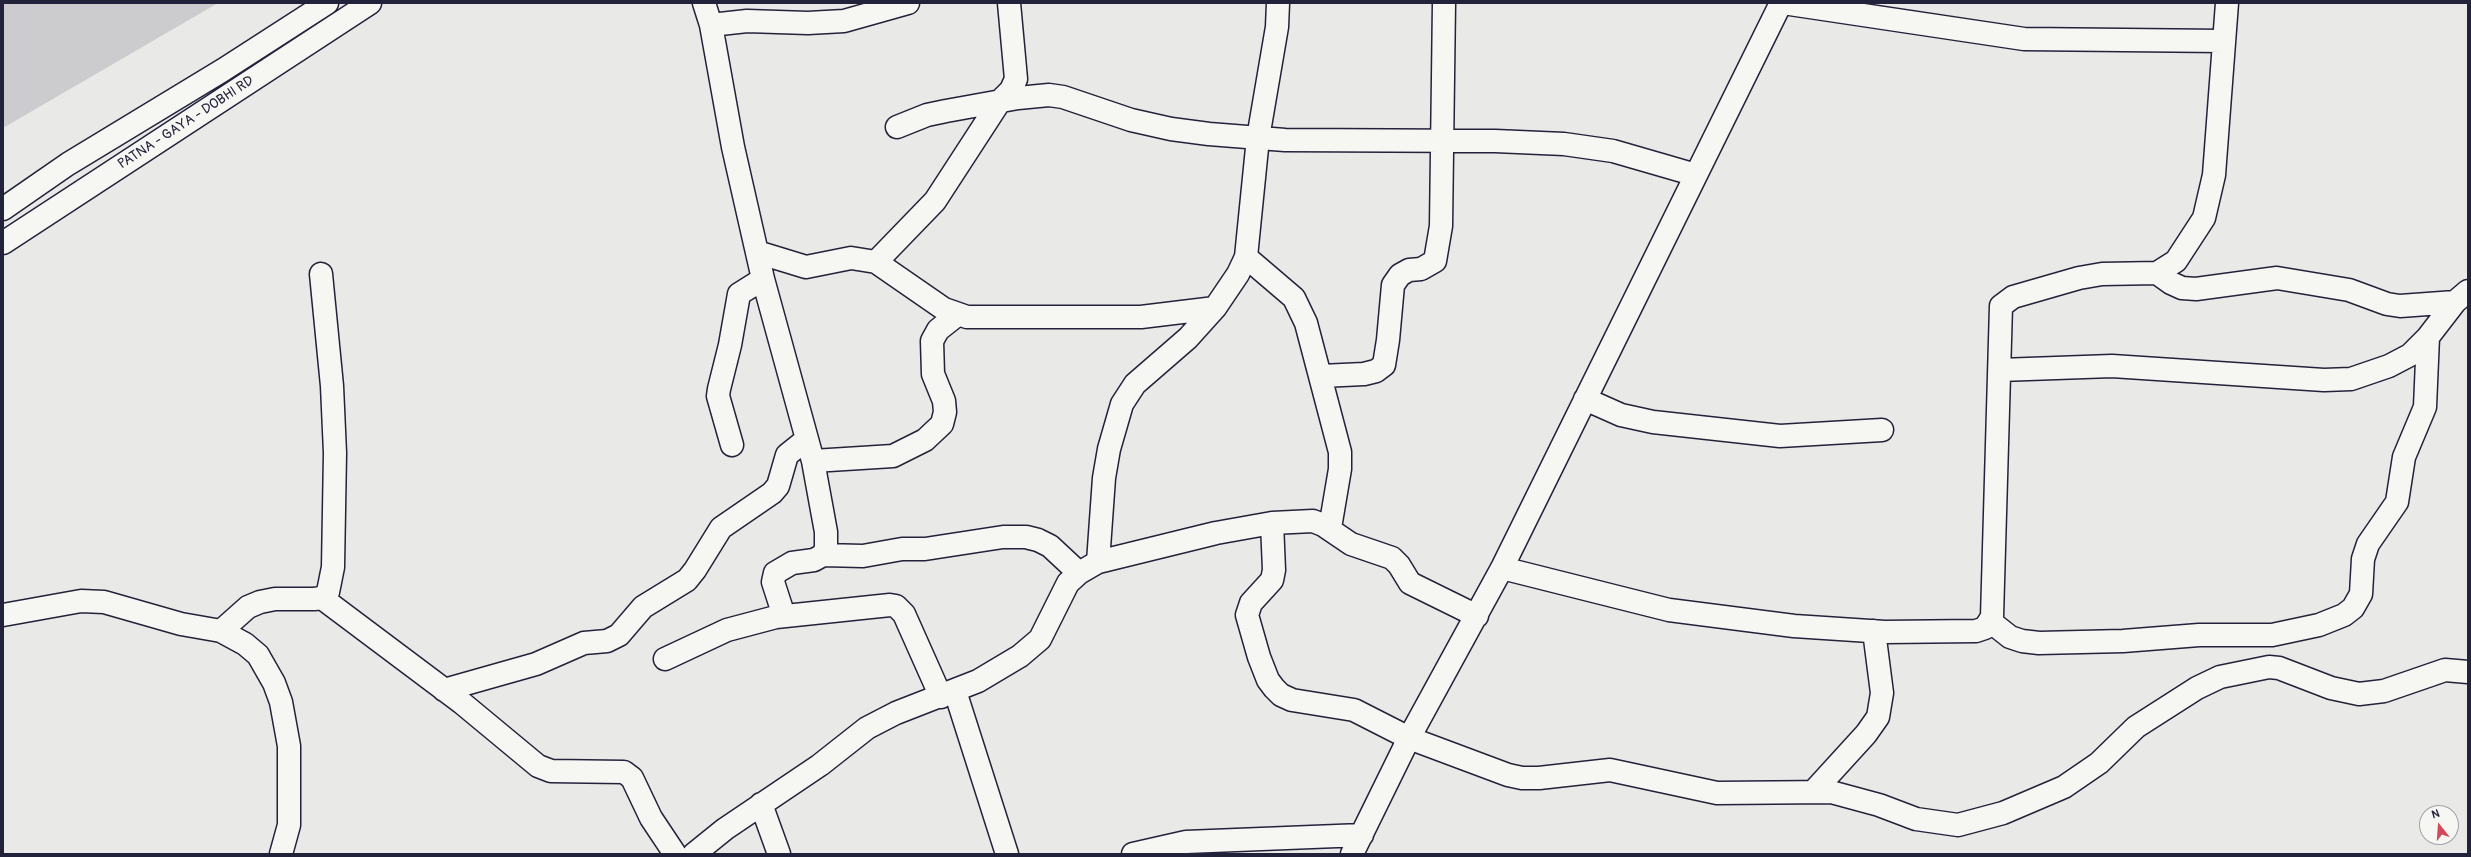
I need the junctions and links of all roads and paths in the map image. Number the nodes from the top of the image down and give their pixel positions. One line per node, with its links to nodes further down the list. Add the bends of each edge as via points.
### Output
1 (326, 3): 17 (street, PATNA - GAYA - DOBHI RD, via 223,70 68,164)
2 (370, 3): 18 (street, PATNA - GAYA - DOBHI RD)
3 (704, 3): 10 (street)
4 (908, 3): 10 (street, via 844,21 747,21)
5 (1009, 3): 12 (street, via 1016,80 1011,90)
6 (1278, 3): 14 (street, via 1277,27)
7 (1444, 3): 15 (street)
8 (1782, 3): 11 (street, via 2024,39); 16 (street)
9 (2226, 3): 11 (street)
10 (711, 25): 19 (street, via 733,147)
11 (2223, 41): 22 (street, via 2214,169 2208,205 2197,230 2176,261)
12 (1000, 101): 13 (street, via 928,115); 14 (street, via 1038,96 1063,97 1131,120 1171,129); 21 (street, via 940,196)
13 (897, 127)
14 (1258, 138): 15 (street); 20 (street)
15 (1442, 141): 16 (street, via 1495,140 1588,146); 30 (street, via 1439,247 1435,261 1421,269 1409,270 1400,275 1393,285 1384,365 1376,371 1364,374)
16 (1696, 175): 31 (street)
17 (3, 209)
18 (3, 243)
19 (757, 252): 21 (street, via 806,267 851,258); 24 (street)
20 (1246, 258): 26 (street); 30 (street, via 1294,298 1306,323)
21 (876, 262): 27 (street, via 944,309)
22 (2158, 273): 25 (street, via 2182,288 2196,289 2277,278 2349,290 2400,306); 29 (street, via 2091,276 2008,299 2000,310)
23 (321, 274): 42 (street, via 335,453 333,567 328,592)
24 (763, 279): 33 (street); 34 (street, via 739,294 719,389 718,396)
25 (2462, 296): 28 (street)
26 (1215, 308): 27 (street, via 1141,317); 39 (street, via 1188,338 1135,384 1122,404 1104,478)
27 (957, 315): 35 (street, via 938,330 932,341 933,374 944,401 942,424 925,440 894,456)
28 (2428, 337): 29 (street, via 2410,355 2389,366 2340,380 2112,366); 46 (street, via 2425,407 2404,457 2398,502 2368,544 2363,559 2361,594 2353,608 2344,615 2319,625 2272,635 2199,635 2123,642 2022,641 2010,637)
29 (2000, 370): 46 (street)
30 (1321, 376): 37 (street, via 1340,452 1340,469)
31 (1585, 399): 32 (street, via 1636,419 1780,436); 40 (street)
32 (1882, 430)
33 (807, 439): 35 (street); 51 (street, via 787,454 778,486 772,493 721,528 687,580 644,607 619,635 607,641 584,642 536,664)
34 (732, 445)
35 (813, 461): 38 (street, via 826,532 826,548)
36 (1272, 523): 37 (street, via 1313,521); 39 (street, via 1178,541); 53 (street, via 1272,580 1251,603 1247,615 1268,680 1281,695 1292,700 1354,710)
37 (1330, 528): 45 (street, via 1351,544 1392,558 1410,583)
38 (823, 555): 41 (street, via 863,556 902,549 926,549 1026,536 1050,546); 44 (street, via 814,560 792,563 775,573 773,582)
39 (1098, 562): 41 (street)
40 (1502, 568): 45 (street); 47 (street, via 1669,610 1794,626)
41 (1079, 573): 52 (street, via 1068,583 1048,625 1032,647 996,671)
42 (322, 598): 48 (street, via 275,599 260,602 243,612); 51 (street)
43 (3, 615): 48 (street, via 92,601)
44 (784, 616): 49 (street, via 727,630); 52 (street, via 896,606 904,614)
45 (1477, 616): 53 (street)
46 (1990, 622): 47 (street, via 1985,628 1976,631)
47 (1874, 631): 54 (street, via 1882,693 1878,717 1866,734)
48 (221, 632): 57 (street, via 233,636 258,655 274,683 281,702 291,772 289,825)
49 (665, 659)
50 (2468, 672): 54 (street, via 2445,670 2384,691 2359,694 2336,690 2269,666 2220,677 2136,726 2099,763 2064,787 2003,813 1958,825 1916,820 1851,797)
51 (444, 690): 58 (street, via 538,766 551,771 624,772 632,778 650,818)
52 (948, 694): 55 (street, via 896,713 867,728 820,765); 61 (street)
53 (1409, 738): 54 (street, via 1522,778 1610,770 1717,793); 56 (street)
54 (1814, 791)
55 (761, 804): 59 (street); 60 (street)
56 (1362, 835): 62 (street, via 1186,842); 63 (street)
57 (281, 854)
58 (675, 854)
59 (694, 854)
60 (779, 854)
61 (1006, 854)
62 (1133, 854)
63 (1352, 854)

